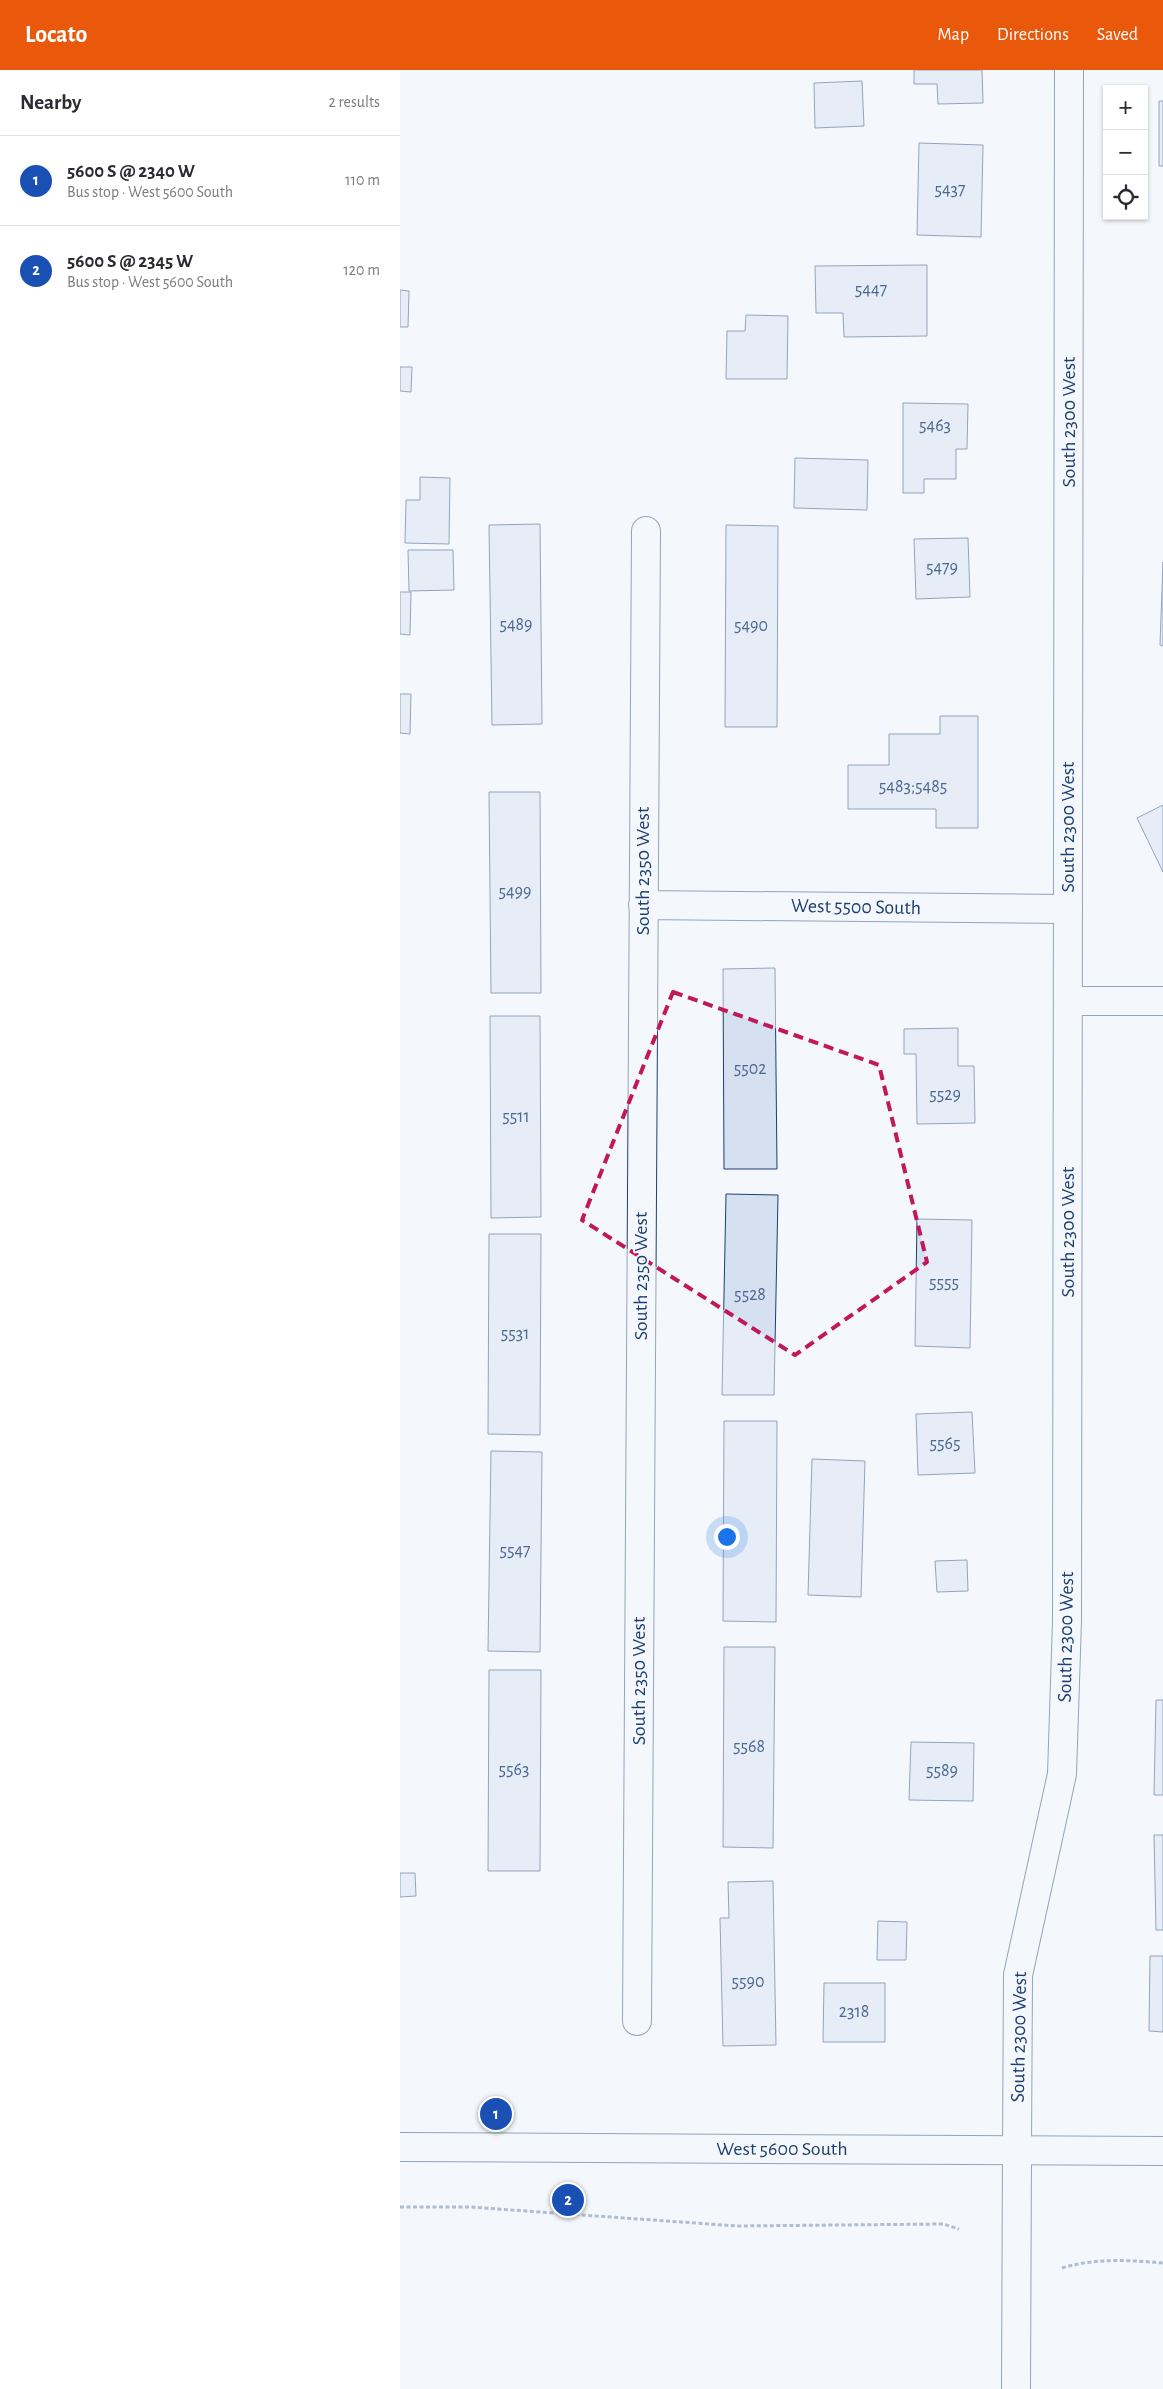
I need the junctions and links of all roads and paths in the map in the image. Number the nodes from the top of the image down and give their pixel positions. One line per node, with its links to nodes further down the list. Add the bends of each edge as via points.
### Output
1 (1069, 70): 4 (street, South 2300 West)
2 (646, 531): 3 (street, South 2350 West)
3 (643, 905): 4 (street, West 5500 South); 7 (street, South 2350 West)
4 (1068, 909): 5 (street, South 2300 West)
5 (1068, 1001): 6 (street); 9 (street, South 2300 West, via 1067,1621 1062,1774 1018,1975)
6 (1163, 1001)
7 (637, 2021)
8 (400, 2147): 9 (street, West 5600 South)
9 (1017, 2150): 10 (street, West 5600 South); 15 (street, South 2300 West)
10 (1163, 2151)
11 (400, 2206): 12 (path, via 470,2207 737,2226 942,2224)
12 (959, 2229)
13 (1163, 2263): 14 (path, via 1119,2259)
14 (1062, 2268)
15 (1016, 2389)

